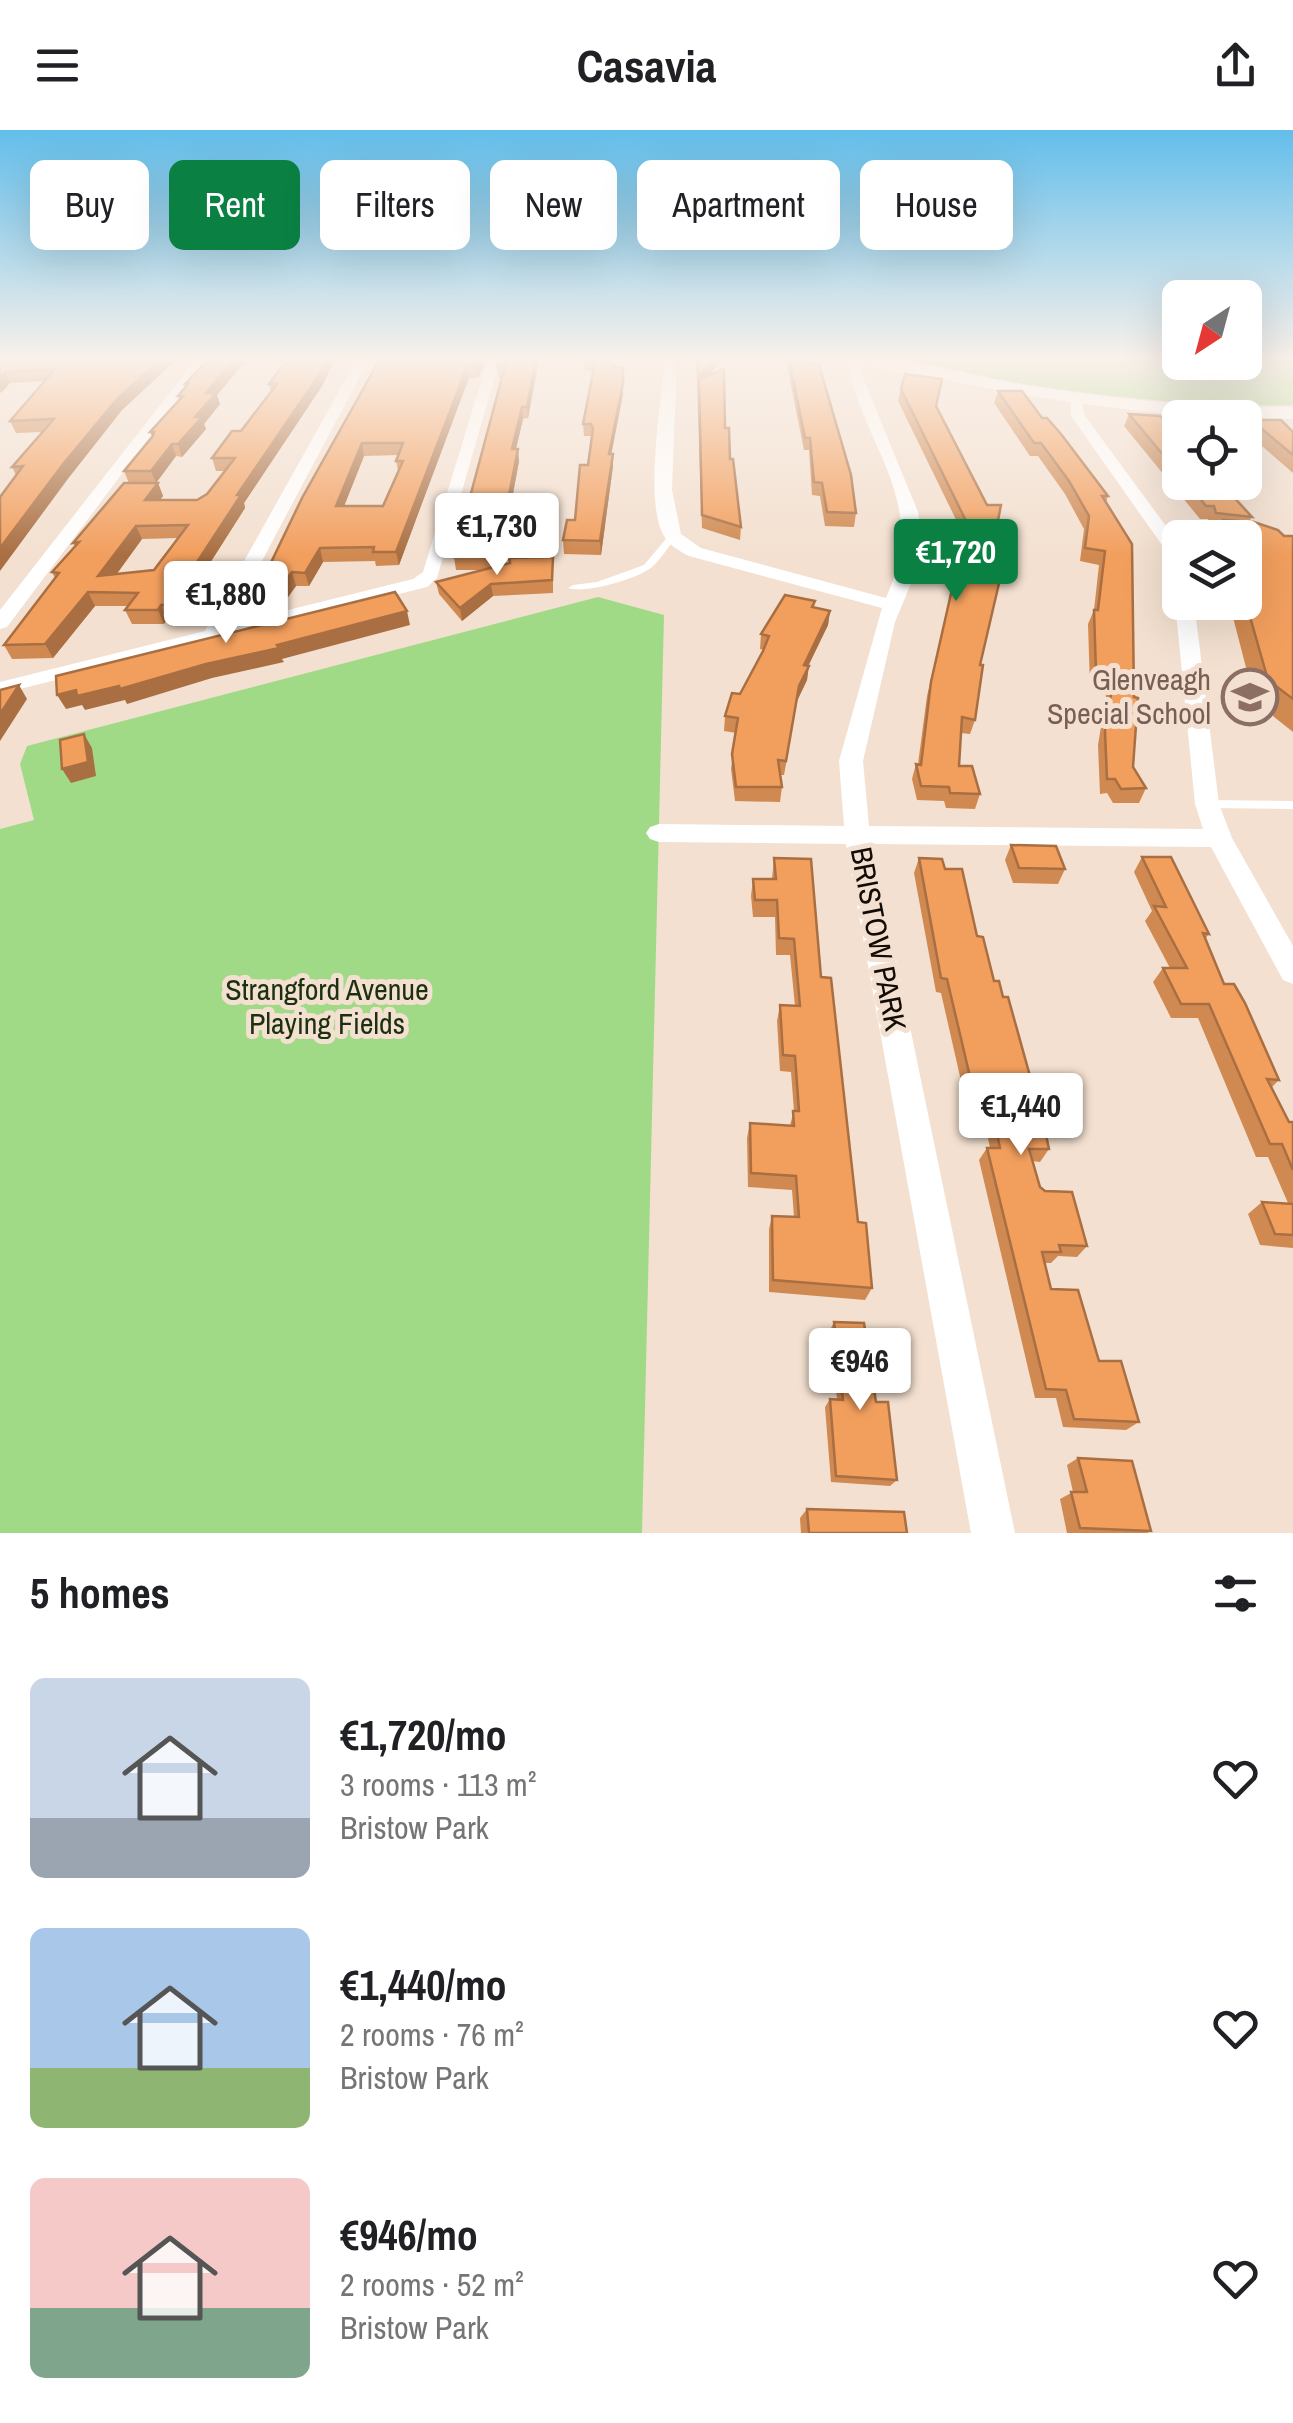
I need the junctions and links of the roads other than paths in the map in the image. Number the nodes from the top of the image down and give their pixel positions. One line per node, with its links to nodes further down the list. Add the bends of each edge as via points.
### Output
1 (152, 424): 12 (street)
2 (327, 424): 13 (street)
3 (475, 424): 13 (street, via 430,574 420,583)
4 (669, 424): 8 (street, via 666,503)
5 (876, 424): 10 (street, BRISTOW PARK, via 910,512 913,542)
6 (1084, 424): 7 (street)
7 (1162, 532)
8 (673, 536): 9 (lane, via 647,567); 10 (street, via 695,552)
9 (573, 588)
10 (892, 605): 18 (street, BRISTOW PARK, via 851,760)
11 (1186, 620): 15 (street)
12 (0, 623)
13 (212, 636): 14 (street)
14 (0, 688)
15 (1207, 804): 16 (lane); 19 (street)
16 (1293, 805)
17 (659, 833): 18 (street)
18 (857, 833): 19 (street); 21 (street, BRISTOW PARK)
19 (1220, 838): 20 (street)
20 (1293, 972)
21 (993, 1533)

